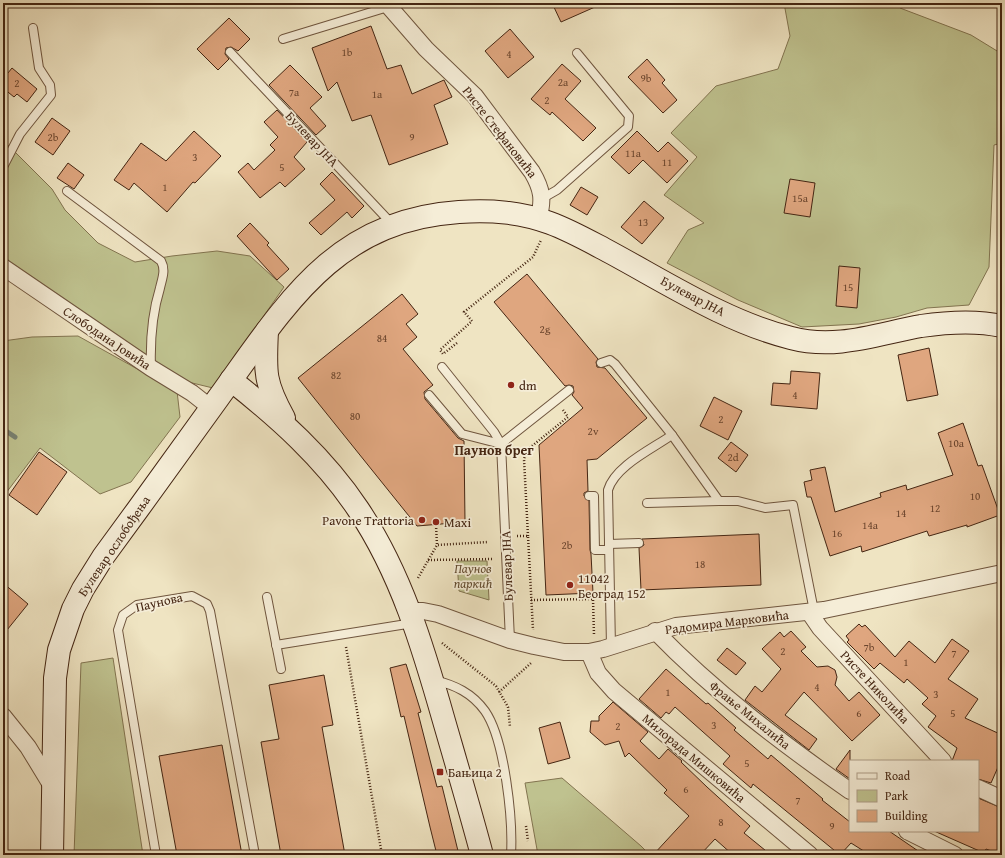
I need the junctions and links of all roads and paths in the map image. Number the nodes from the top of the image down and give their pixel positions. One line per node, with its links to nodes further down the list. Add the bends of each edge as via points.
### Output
1 (387, 5): 3 (lane); 8 (street, Ристе Стефановића, via 426,49 475,96 532,172 540,184)
2 (33, 28): 6 (lane, via 39,68 52,89 51,95 20,134)
3 (283, 39)
4 (230, 52): 9 (lane, Булевар ЈНА)
5 (577, 53): 8 (lane, via 629,116 628,127 557,190)
6 (3, 167)
7 (67, 191): 16 (lane, via 163,265 151,331)
8 (543, 198): 10 (street)
9 (394, 225): 10 (main road, Булевар ЈНА, via 428,216 490,210 514,213); 13 (main road, Булевар ЈНА, via 374,232 340,253 312,278)
10 (540, 228): 12 (main road, Булевар ЈНА, via 567,230 733,317 795,339 829,343 852,341 920,326 949,323 977,322); 14 (path, via 533,257 464,312 472,322 440,350 443,354)
11 (3, 267): 16 (street, Слободана Јовића)
12 (1002, 326)
13 (267, 331): 18 (main road, Булевар ЈНА); 23 (main road, via 267,382 273,399)
14 (457, 343)
15 (601, 363): 24 (lane, via 610,360 615,364)
16 (151, 368): 22 (street, Слободана Јовића)
17 (442, 368): 25 (lane)
18 (232, 380): 22 (main road, Булевар ослобођења); 23 (main road)
19 (569, 390): 21 (lane)
20 (429, 395): 25 (lane, via 462,434)
21 (556, 402): 25 (lane); 31 (path, via 568,417 528,450 524,459)
22 (211, 408): 59 (main road, Булевар ослобођења, via 104,557 72,609 59,650 55,678)
23 (290, 428): 43 (main road, via 314,453 358,508 396,578)
24 (672, 436): 27 (lane); 35 (lane, via 620,471 610,484)
25 (501, 444): 46 (lane, Булевар ЈНА)
26 (589, 496): 35 (lane, via 594,496 595,550)
27 (719, 501): 28 (lane); 42 (lane, via 738,501 765,508 793,502)
28 (647, 503)
29 (436, 525): 34 (path)
30 (515, 536): 31 (path)
31 (528, 536): 41 (path)
32 (488, 542): 34 (path)
33 (639, 543): 35 (lane)
34 (437, 545): 37 (path)
35 (609, 547): 49 (lane)
36 (494, 559): 37 (path)
37 (428, 560): 39 (path)
38 (999, 578): 42 (street, Радомира Марковића)
39 (416, 582)
40 (267, 597): 48 (lane)
41 (531, 600): 50 (path); 51 (path, via 593,599)
42 (811, 612): 44 (street, Радомира Марковића, via 692,624); 57 (street, Ристе Николића, via 820,628)
43 (412, 617): 45 (lane); 46 (street, Радомира Марковића, via 423,611 438,614); 53 (main road)
44 (655, 631): 49 (street, Радомира Марковића); 60 (street, Фрање Михалића, via 682,659 778,740)
45 (344, 634): 48 (lane); 68 (path)
46 (510, 640): 50 (street, Радомира Марковића)
47 (440, 641): 54 (path, via 496,686)
48 (276, 645): 52 (lane)
49 (611, 647): 51 (street, Радомира Марковића)
50 (540, 648): 51 (street, Радомира Марковића, via 564,652); 54 (path)
51 (592, 651): 71 (street, Милорада Мишковића, via 598,673 614,691)
52 (280, 669)
53 (432, 679): 69 (main road); 70 (lane, via 454,684 471,696 485,711 495,732 507,787)
54 (499, 692): 56 (path, via 508,707)
55 (3, 716): 59 (street, via 28,747)
56 (510, 727)
57 (942, 760)
58 (979, 788): 61 (street)
59 (54, 790): 65 (main road, Булевар ослобођења)
60 (849, 790)
61 (1002, 799)
62 (526, 826): 64 (path)
63 (909, 832): 72 (street)
64 (528, 841)
65 (52, 855)
66 (156, 855): 67 (lane, Паунова, via 118,630 123,615 137,605 192,596 207,604 210,611)
67 (255, 855)
68 (382, 855)
69 (482, 855)
70 (511, 855)
71 (810, 855)
72 (955, 855)

